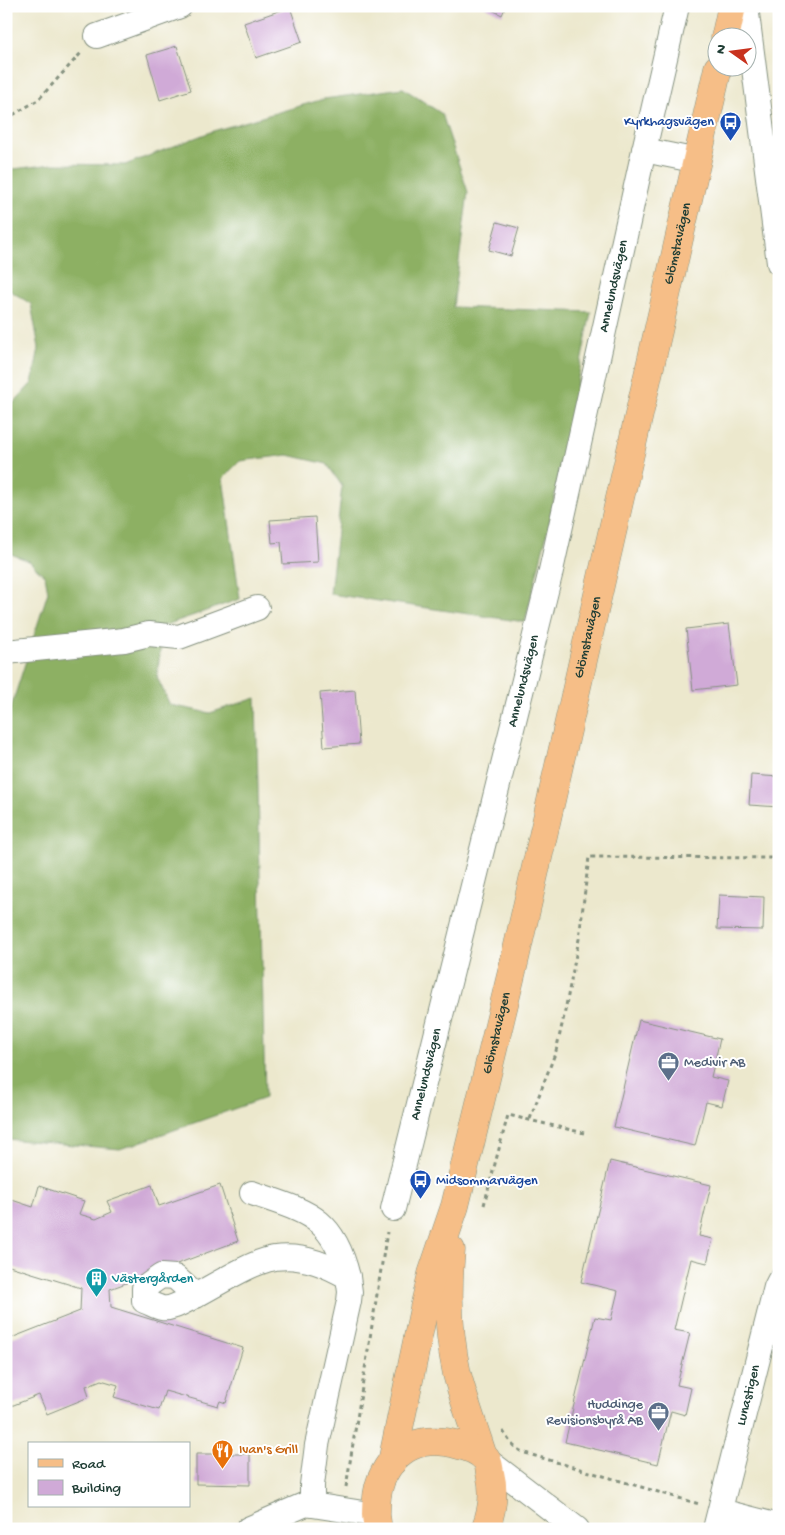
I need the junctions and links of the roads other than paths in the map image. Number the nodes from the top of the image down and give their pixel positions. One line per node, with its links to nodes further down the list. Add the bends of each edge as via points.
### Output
1 (180, 6): 6 (street)
2 (678, 6): 8 (street, Annelundsvägen)
3 (732, 6): 5 (main road)
4 (746, 6): 10 (street)
5 (727, 28)
6 (97, 36)
7 (716, 78): 9 (main road, Glömstavägen)
8 (644, 150): 9 (street); 15 (street, Annelundsvägen, via 550,575)
9 (698, 161): 14 (main road, Glömstavägen)
10 (779, 263)
11 (257, 608): 12 (street, via 179,637 149,634 124,640)
12 (6, 652)
13 (252, 1193): 16 (street, via 302,1211 323,1224 342,1253)
14 (455, 1206): 19 (main road, Glömstavägen, via 449,1271 450,1332 458,1374); 20 (main road, Glömstavägen, via 432,1274)
15 (393, 1209)
16 (348, 1277): 18 (street, via 315,1261 274,1258); 21 (street, via 349,1301 316,1445)
17 (779, 1280): 22 (street, Lunastigen)
18 (196, 1296)
19 (485, 1458): 20 (main road, Glömstavägen, via 471,1448 434,1440 407,1447); 26 (main road, Glömstavägen, via 494,1489); 27 (street)
20 (392, 1462): 23 (main road, Glömstavägen, via 381,1480 377,1495)
21 (312, 1505): 23 (street, via 343,1510); 25 (street, via 306,1504)
22 (718, 1520): 24 (street)
23 (378, 1524)
24 (779, 1526)
25 (259, 1527)
26 (486, 1529)
27 (577, 1529)

